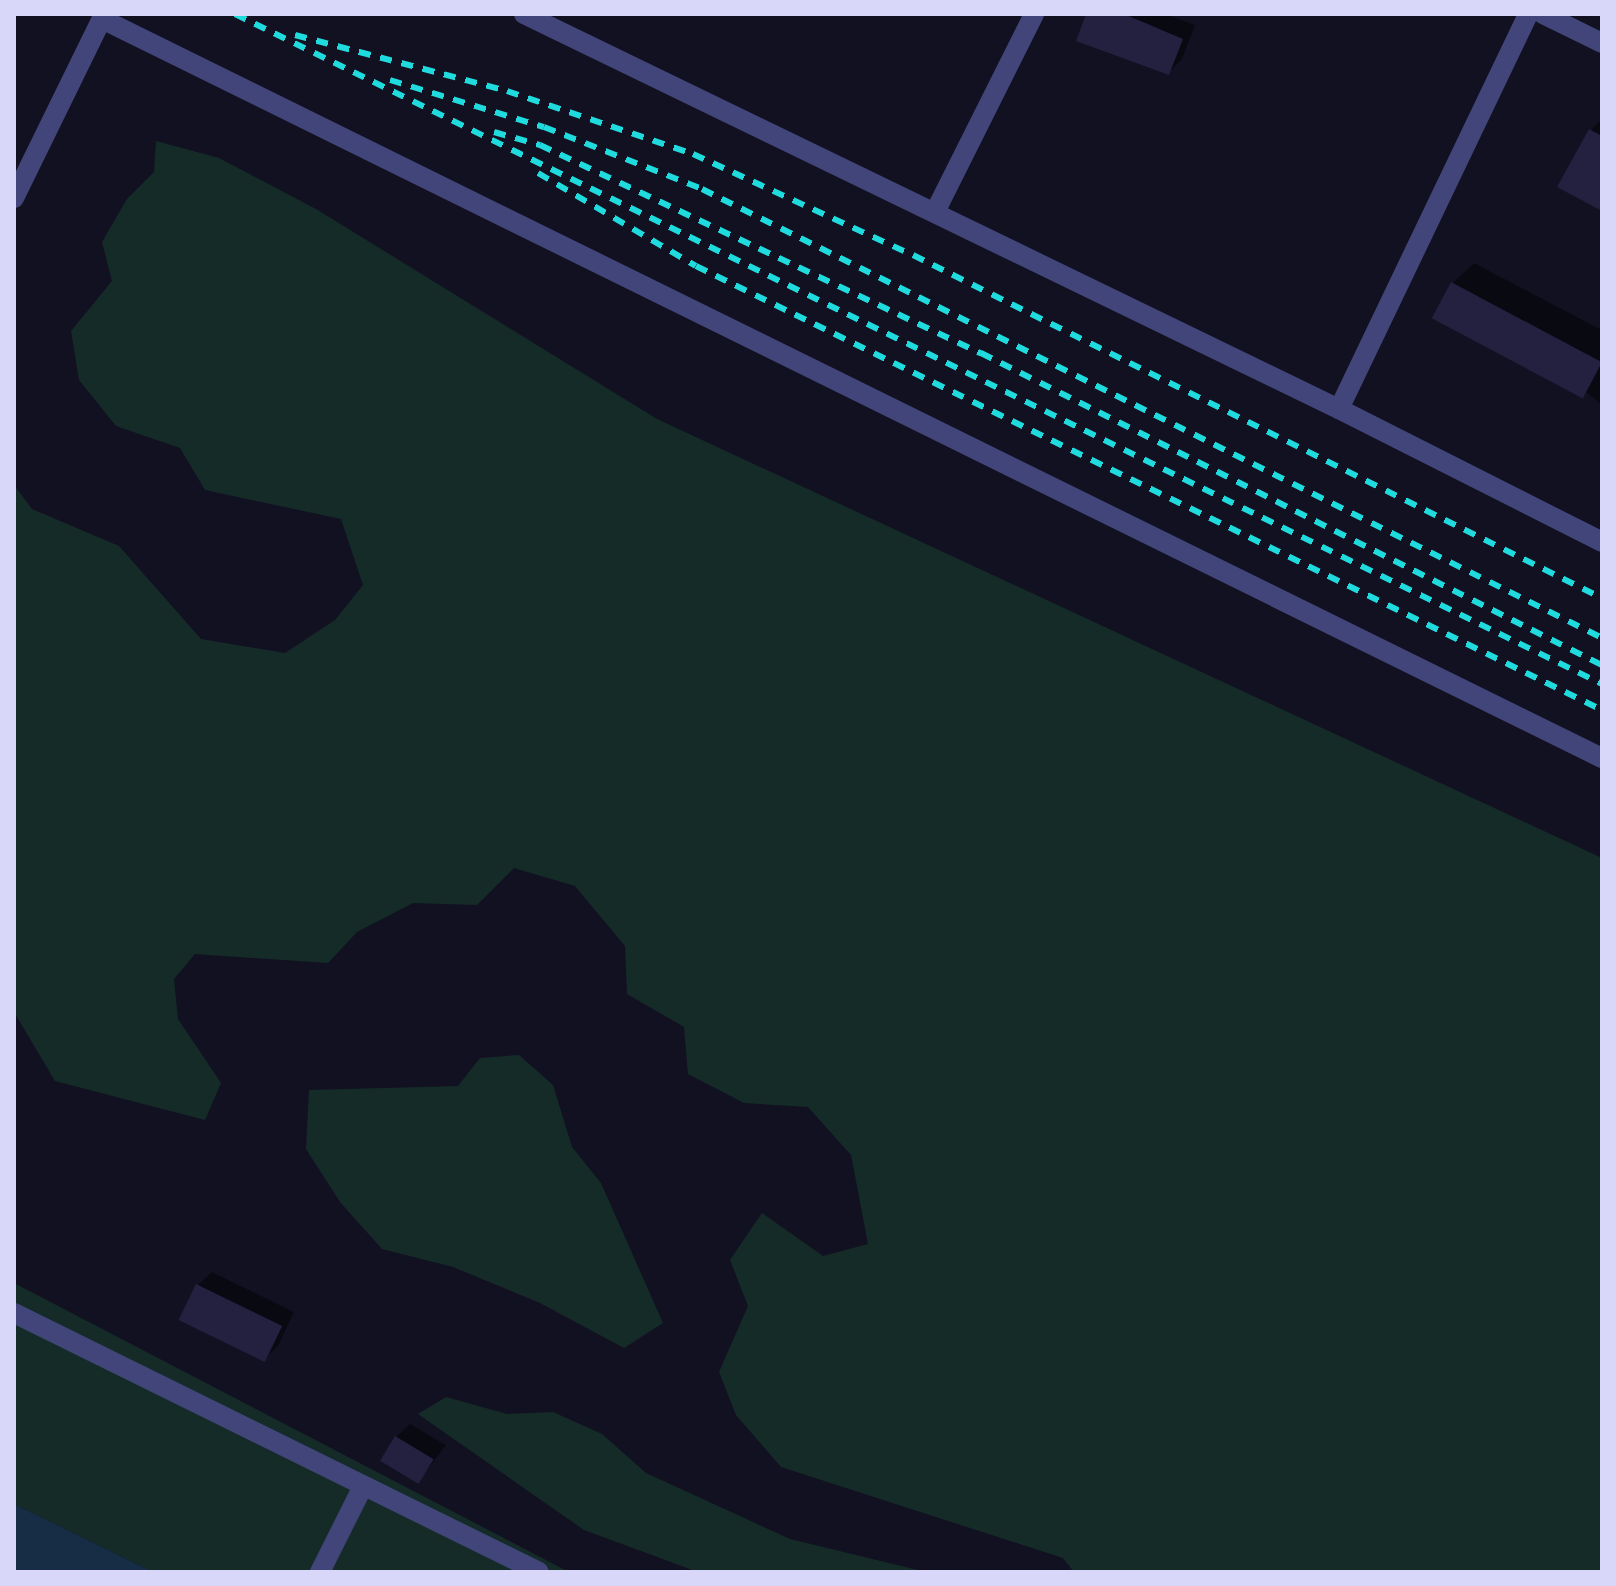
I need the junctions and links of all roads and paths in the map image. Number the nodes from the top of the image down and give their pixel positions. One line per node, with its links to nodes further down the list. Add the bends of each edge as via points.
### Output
1 (524, 14): 8 (lane)
2 (1034, 14): 8 (lane)
3 (1528, 14): 9 (lane)
4 (1543, 14): 6 (lane)
5 (103, 16): 7 (lane); 11 (lane)
6 (1602, 43)
7 (14, 198)
8 (935, 212): 9 (lane)
9 (1339, 409): 10 (lane)
10 (1602, 542)
11 (1602, 758)
12 (14, 1313): 13 (lane)
13 (362, 1488): 14 (lane); 15 (lane)
14 (320, 1572)
15 (539, 1572)

